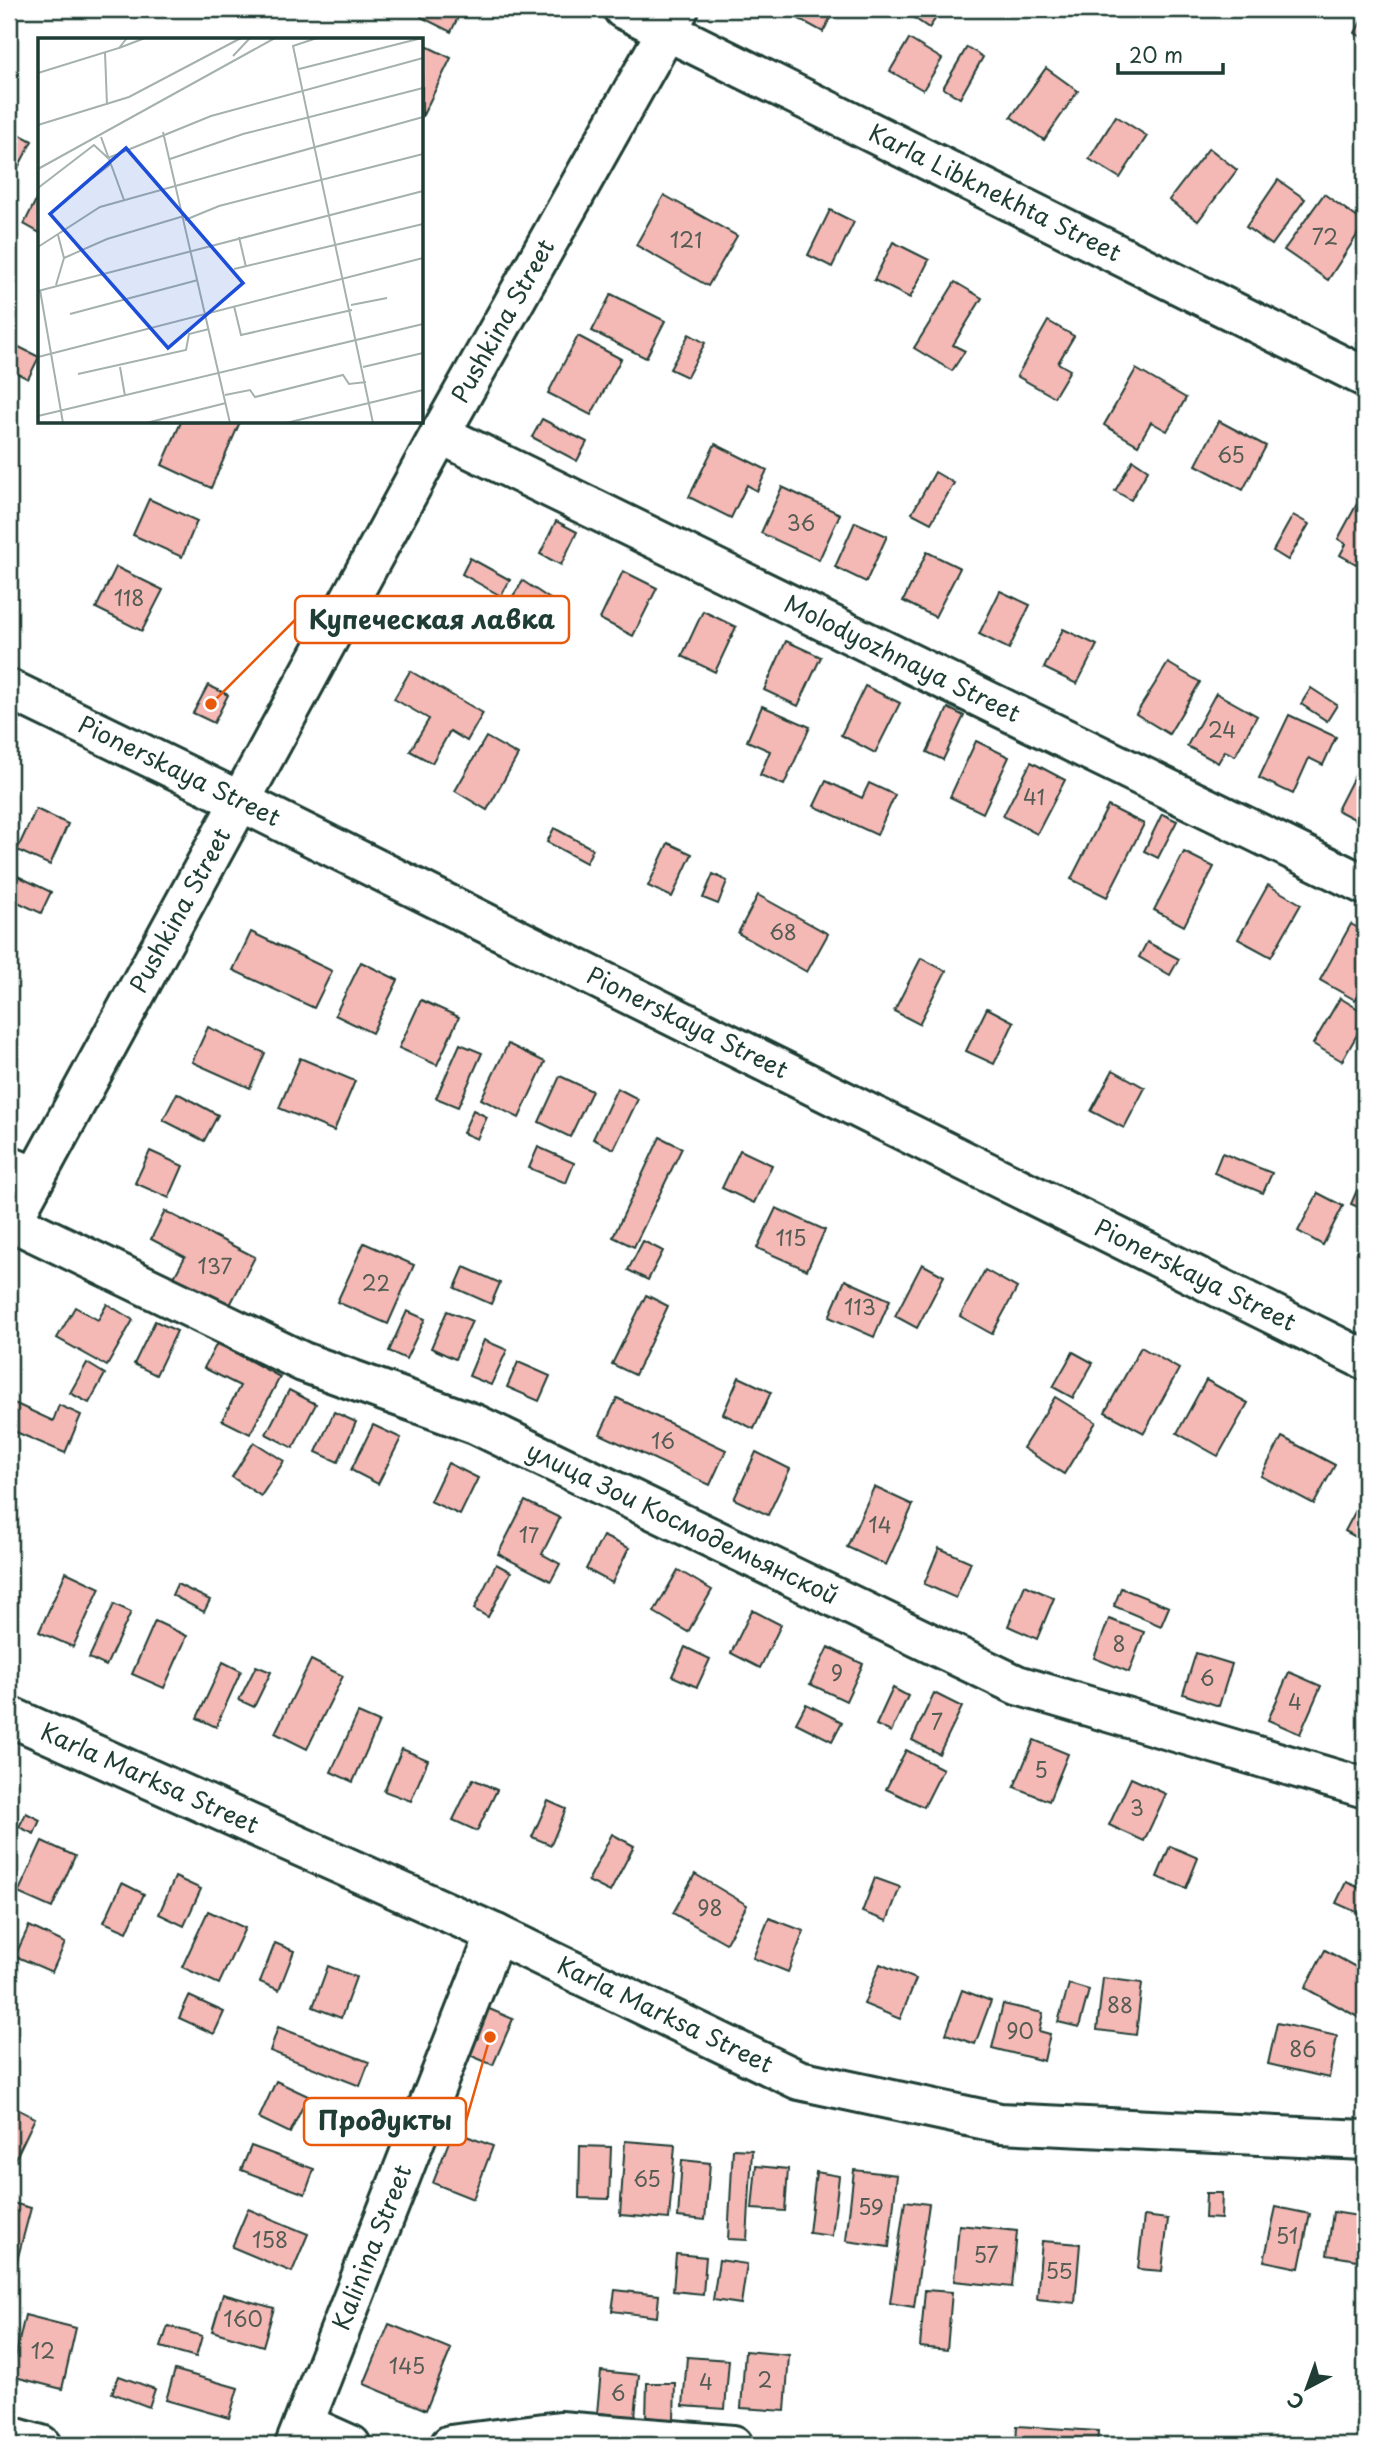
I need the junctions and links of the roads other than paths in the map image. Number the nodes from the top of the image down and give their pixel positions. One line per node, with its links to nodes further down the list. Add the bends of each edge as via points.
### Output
1 (623, 9): 2 (street, Karla Libknekhta Street)
2 (673, 20): 3 (street, Karla Libknekhta Street); 4 (street, Pushkina Street)
3 (1365, 377)
4 (440, 434): 6 (street, Pushkina Street); 7 (street, Molodyozhnaya Street)
5 (9, 689): 6 (street, Pionerskaya Street)
6 (240, 801): 8 (street, Pushkina Street); 10 (street, Pionerskaya Street)
7 (1365, 885)
8 (22, 1172): 9 (street, Pushkina Street)
9 (10, 1224): 12 (street, улица Зои Космодемьянской, via 303,1362 475,1424 1017,1685)
10 (1365, 1360)
11 (9, 1716): 13 (street, Karla Marksa Street)
12 (1365, 1788)
13 (496, 1934): 14 (street, Karla Marksa Street, via 799,2080 1000,2123); 15 (street, Kalinina Street)
14 (1365, 2140)
15 (299, 2434): 18 (street)
16 (9, 2436): 17 (street)
17 (41, 2445)
18 (351, 2445)
19 (450, 2445): 20 (street, via 560,2431)
20 (733, 2445)

